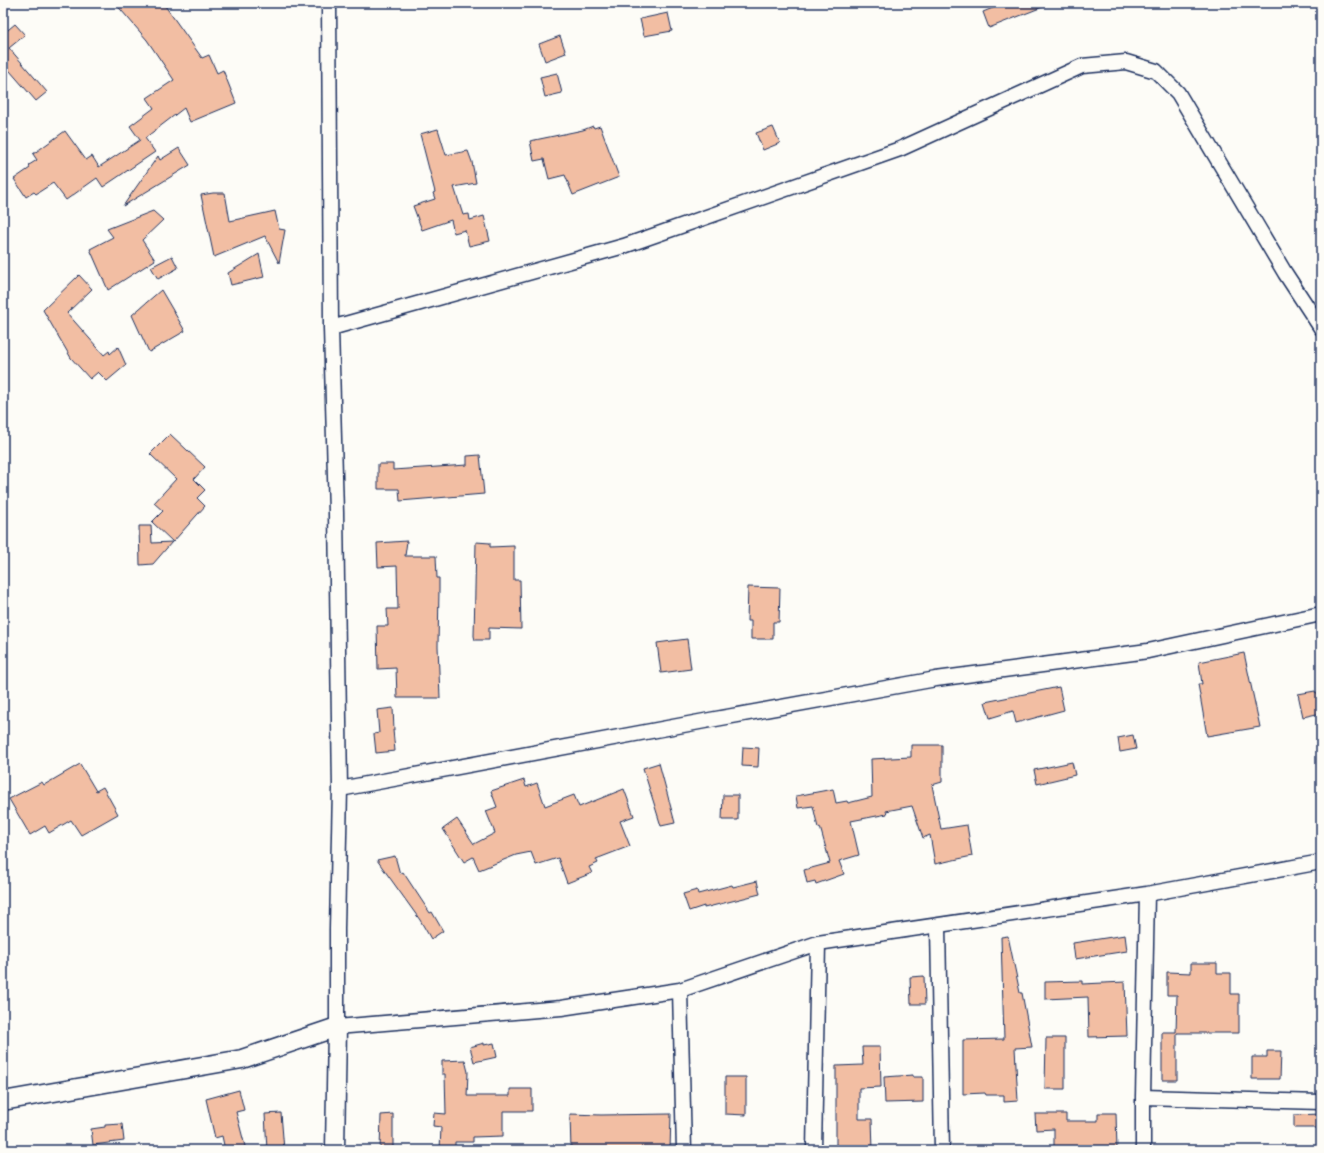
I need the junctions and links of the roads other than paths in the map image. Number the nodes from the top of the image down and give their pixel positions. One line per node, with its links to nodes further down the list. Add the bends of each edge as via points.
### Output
1 (329, 3): 2 (street)
2 (331, 328): 3 (street, via 624,246 900,149 1082,66 1126,62 1156,71 1178,93 1285,273); 5 (street)
3 (1321, 328)
4 (1321, 614): 5 (street, via 1148,651 936,679)
5 (340, 789): 11 (street)
6 (1321, 862): 7 (street)
7 (1147, 894): 8 (street); 12 (street)
8 (938, 926): 9 (street); 18 (street)
9 (818, 943): 10 (street); 17 (street)
10 (680, 990): 11 (street, via 562,1008); 16 (street)
11 (338, 1027): 13 (street, via 242,1059); 15 (street)
12 (1143, 1097): 14 (street); 19 (street)
13 (3, 1101)
14 (1321, 1102)
15 (335, 1150)
16 (684, 1150)
17 (814, 1150)
18 (942, 1150)
19 (1143, 1150)

